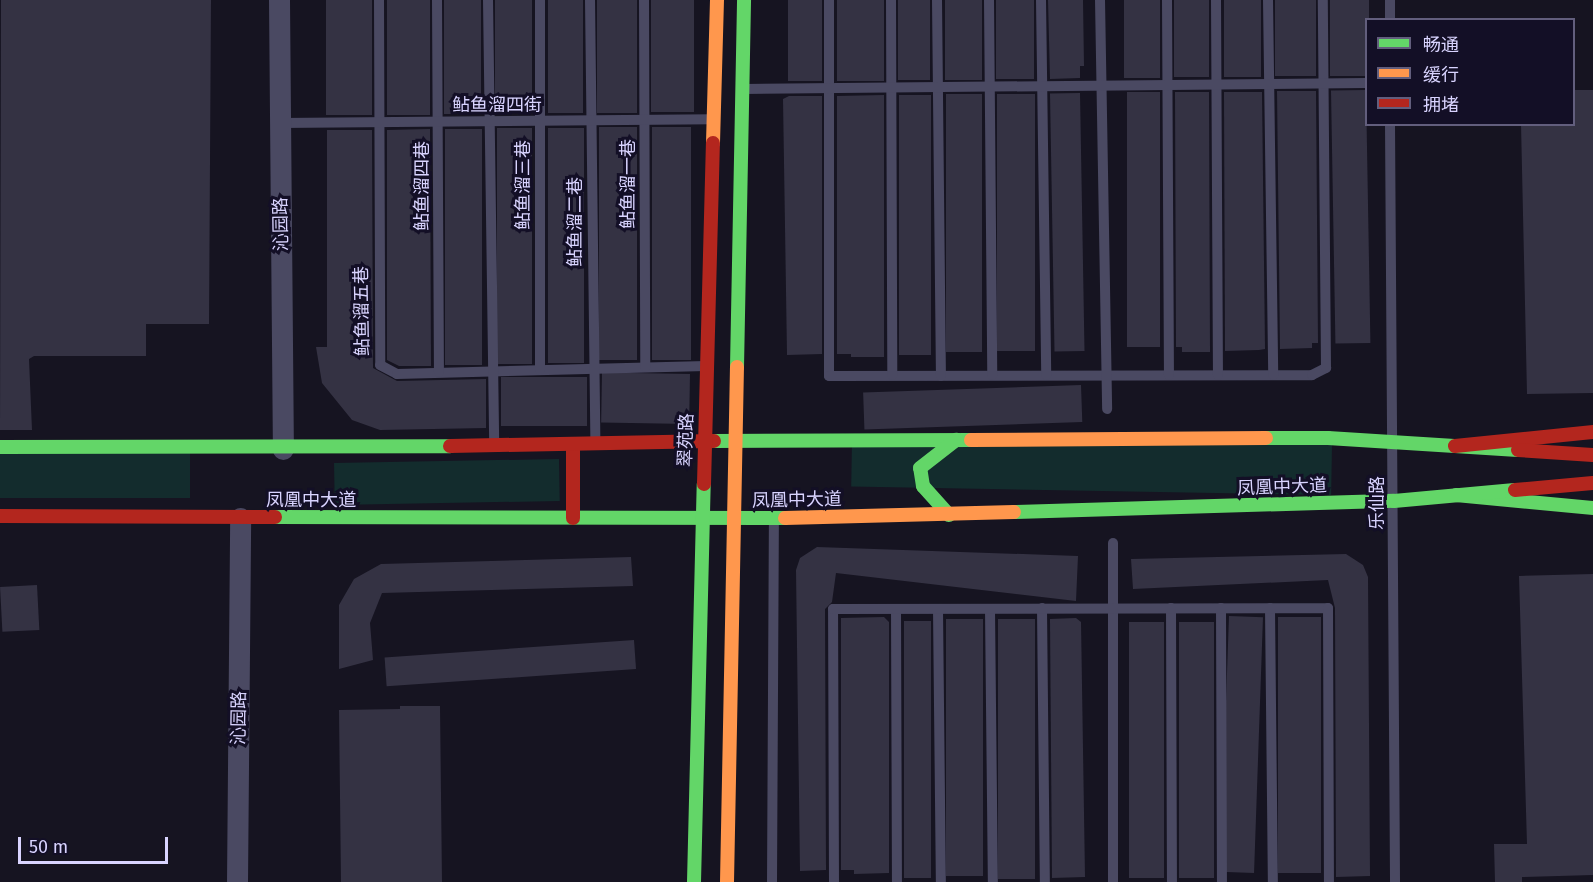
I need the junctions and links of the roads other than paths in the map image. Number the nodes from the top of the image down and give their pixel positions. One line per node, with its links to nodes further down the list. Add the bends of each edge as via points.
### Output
1 (279, 0): 41 (street, 沁园路)
2 (379, 0): 39 (lane, 鲇鱼溜五巷)
3 (437, 0): 40 (lane, 鲇鱼溜四巷)
4 (488, 0): 37 (lane)
5 (540, 0): 38 (lane, 鲇鱼溜三巷)
6 (590, 0): 35 (lane, 鲇鱼溜二巷)
7 (644, 0): 36 (lane, 鲇鱼溜一巷)
8 (717, 0): 34 (main road, 翠苑路)
9 (744, 0): 32 (main road)
10 (829, 0): 33 (lane)
11 (891, 0): 30 (lane)
12 (937, 0): 31 (lane)
13 (988, 0): 29 (lane)
14 (1041, 0): 25 (lane)
15 (1100, 0): 26 (lane)
16 (1167, 0): 27 (lane)
17 (1216, 0): 28 (lane)
18 (1269, 0): 22 (lane)
19 (1323, 0): 23 (lane)
20 (1390, 0): 21 (lane)
21 (1390, 18)
22 (1270, 83): 23 (lane); 28 (lane); 55 (lane)
23 (1324, 83): 24 (lane); 55 (lane, via 1326,368 1312,375)
24 (1365, 83)
25 (1042, 84): 26 (lane); 29 (lane); 51 (lane)
26 (1101, 84): 27 (lane); 52 (lane)
27 (1167, 84): 28 (lane); 53 (lane)
28 (1217, 84): 54 (lane)
29 (989, 85): 31 (lane); 50 (lane)
30 (891, 86): 31 (lane); 33 (lane); 49 (lane)
31 (938, 86): 56 (lane)
32 (744, 88): 33 (lane); 61 (main road)
33 (828, 88): 49 (lane, via 829,376)
34 (714, 119): 36 (lane, 鲇鱼溜四街); 43 (main road, 翠苑路)
35 (591, 120): 36 (lane, 鲇鱼溜四街); 38 (lane, 鲇鱼溜四街); 45 (lane, 鲇鱼溜二巷)
36 (644, 120): 44 (lane, 鲇鱼溜一巷)
37 (489, 121): 38 (lane, 鲇鱼溜四街); 40 (lane, 鲇鱼溜四街); 47 (lane)
38 (540, 121): 46 (lane, 鲇鱼溜三巷)
39 (378, 122): 40 (lane, 鲇鱼溜四街); 41 (lane, 鲇鱼溜四街); 48 (lane, 鲇鱼溜五巷, via 380,365 397,374)
40 (438, 122): 48 (lane, 鲇鱼溜四巷)
41 (280, 123): 68 (street, 沁园路)
42 (1390, 126): 62 (lane, 乐仙路)
43 (706, 366): 44 (lane, 鲇鱼溜五巷); 60 (main road, 翠苑路)
44 (645, 367): 45 (lane, 鲇鱼溜五巷)
45 (592, 369): 46 (lane, 鲇鱼溜五巷); 63 (lane, 鲇鱼溜二巷)
46 (540, 370): 47 (lane, 鲇鱼溜五巷)
47 (491, 371): 48 (lane, 鲇鱼溜五巷); 65 (lane)
48 (439, 372)
49 (892, 375): 56 (lane)
50 (992, 375): 51 (lane); 56 (lane)
51 (1046, 375): 52 (lane)
52 (1106, 375): 53 (lane); 57 (lane)
53 (1169, 375): 54 (lane)
54 (1218, 375): 55 (lane)
55 (1273, 375)
56 (941, 376)
57 (1107, 409)
58 (1593, 432): 66 (main road)
59 (956, 440): 61 (main road); 62 (main road, via 1328,438); 74 (main road, via 920,468 923,486)
60 (704, 441): 61 (main road); 63 (main road); 78 (main road, 翠苑路)
61 (738, 441): 79 (main road)
62 (1393, 442): 66 (main road); 72 (lane, 乐仙路)
63 (595, 443): 64 (main road)
64 (573, 444): 65 (main road); 77 (main road)
65 (494, 445): 68 (main road)
66 (1455, 446): 69 (main road)
67 (0, 447): 68 (main road)
68 (283, 449)
69 (1593, 455)
70 (1593, 483): 71 (main road, 凤凰中大道)
71 (1456, 495): 72 (main road, 凤凰中大道); 73 (main road)
72 (1394, 501): 74 (main road, 凤凰中大道); 104 (lane, 乐仙路)
73 (1593, 508)
74 (949, 515): 80 (main road, 凤凰中大道)
75 (0, 516): 76 (main road, 凤凰中大道)
76 (240, 518): 77 (main road, 凤凰中大道); 90 (street, 沁园路)
77 (573, 518): 78 (main road, 凤凰中大道)
78 (701, 518): 79 (main road, 凤凰中大道); 91 (main road, 翠苑路)
79 (734, 518): 80 (main road, 凤凰中大道); 92 (main road)
80 (774, 519): 93 (lane)
81 (1113, 543): 83 (lane)
82 (1042, 608): 83 (lane); 89 (lane); 98 (lane)
83 (1113, 608): 84 (lane); 99 (lane)
84 (1171, 608): 85 (lane); 100 (lane)
85 (1221, 608): 86 (lane); 101 (lane)
86 (1270, 608): 102 (lane); 103 (lane, via 1328,608)
87 (896, 609): 88 (lane); 94 (lane, via 833,609); 95 (lane)
88 (938, 609): 89 (lane); 96 (lane)
89 (990, 609): 97 (lane)
90 (237, 882)
91 (694, 882)
92 (727, 882)
93 (771, 882)
94 (834, 882)
95 (897, 882)
96 (941, 882)
97 (993, 882)
98 (1046, 882)
99 (1113, 882)
100 (1172, 882)
101 (1222, 882)
102 (1273, 882)
103 (1329, 882)
104 (1395, 882)

